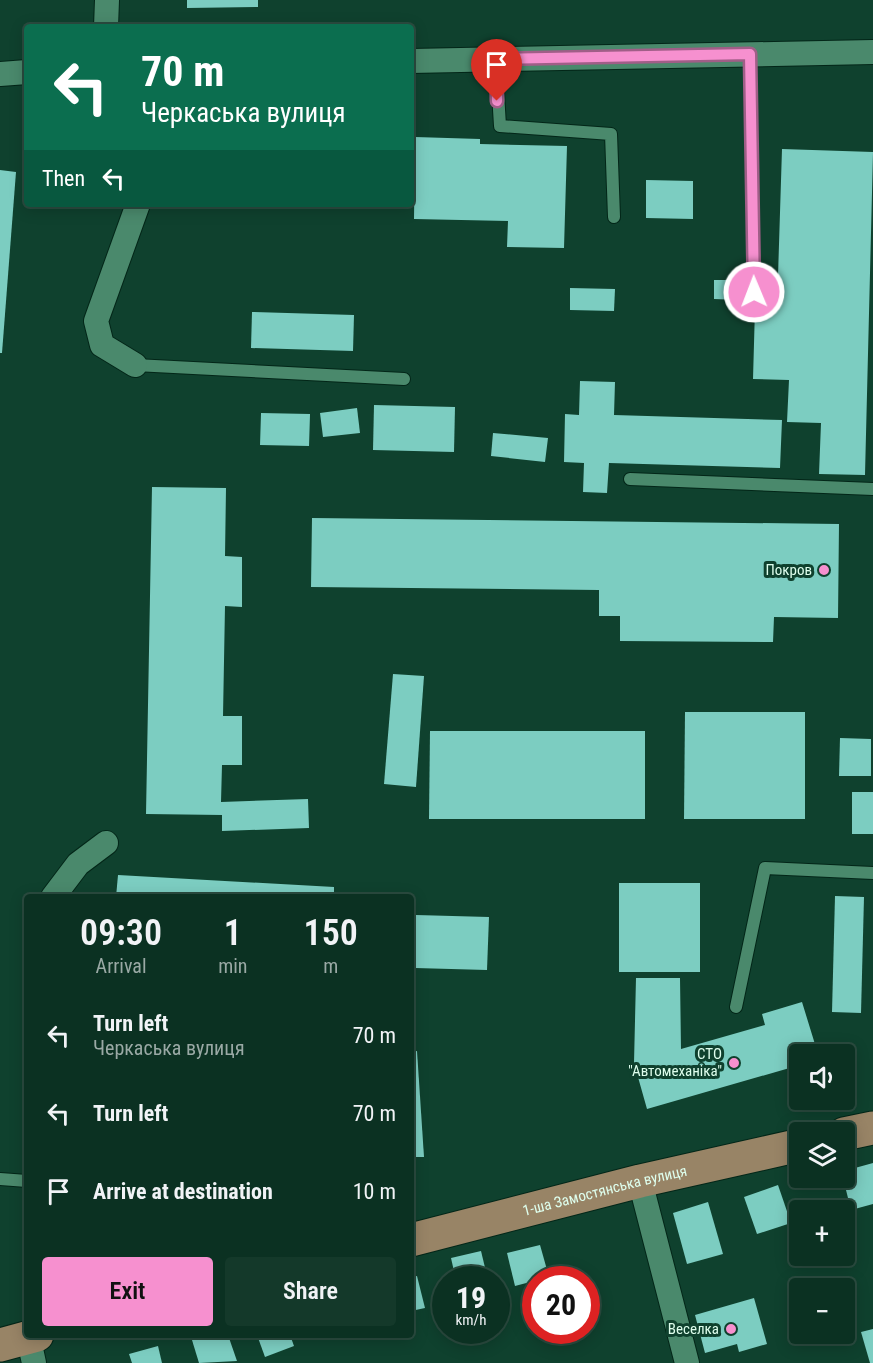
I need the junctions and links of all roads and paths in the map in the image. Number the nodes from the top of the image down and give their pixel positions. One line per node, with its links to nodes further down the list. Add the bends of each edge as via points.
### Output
1 (107, 0): 2 (street)
2 (106, 24)
3 (873, 52): 4 (street)
4 (750, 54): 5 (street); 11 (lane)
5 (496, 59): 6 (street); 10 (lane, via 500,126 611,134)
6 (414, 61)
7 (24, 72): 8 (street)
8 (0, 74)
9 (137, 207): 12 (street, via 96,321 102,345)
10 (614, 217)
11 (754, 292)
12 (135, 365): 13 (lane)
13 (404, 379)
14 (630, 479): 15 (lane)
15 (873, 489)
16 (106, 843): 18 (street, via 78,864)
17 (873, 873): 19 (lane, via 765,868)
18 (55, 894)
19 (736, 1007)
20 (873, 1128): 21 (main road)
21 (855, 1132)
22 (789, 1147): 25 (main road, 1-ша Замостянська вулиця)
23 (0, 1179): 24 (lane)
24 (24, 1180)
25 (640, 1181): 26 (main road, 1-ша Замостянська вулиця); 27 (street)
26 (414, 1239)
27 (687, 1363)

